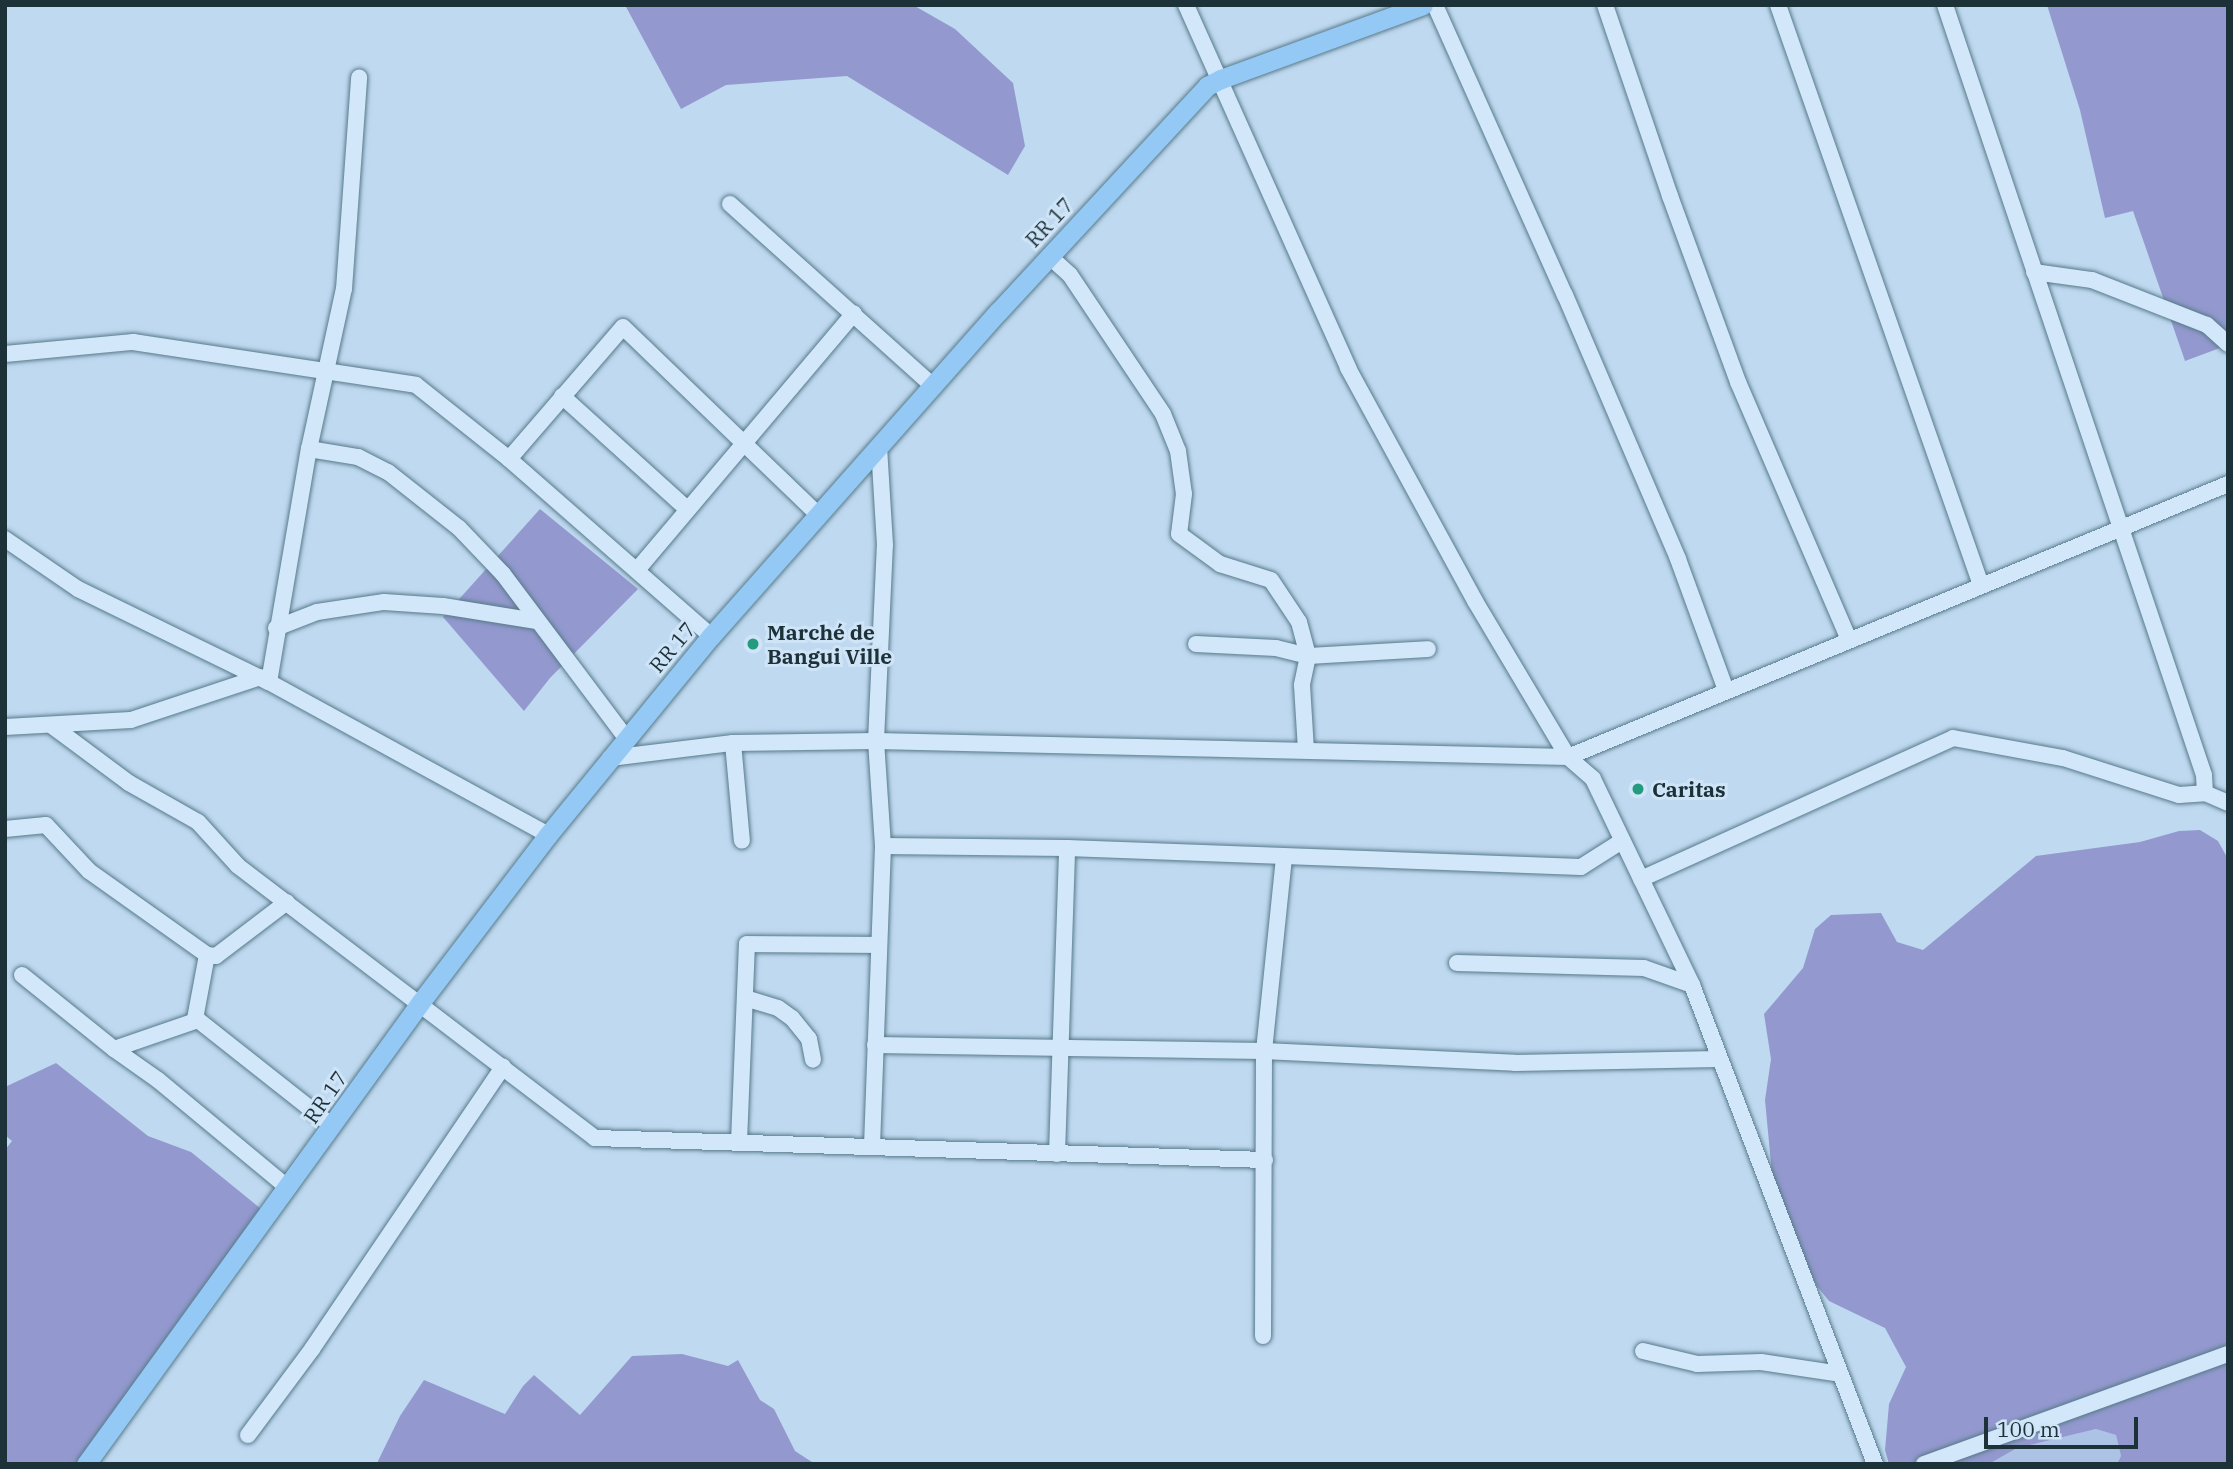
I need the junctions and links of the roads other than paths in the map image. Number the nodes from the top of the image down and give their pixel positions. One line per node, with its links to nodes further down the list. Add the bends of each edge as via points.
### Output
1 (1186, 5): 8 (street)
2 (1423, 5): 8 (main road, RR 17 / RR 17)
3 (1435, 5): 37 (street, via 1678,559)
4 (1605, 5): 32 (street, via 1738,382)
5 (1778, 5): 28 (street)
6 (1945, 5): 11 (street)
7 (359, 78): 15 (street, via 344,289)
8 (1217, 81): 10 (main road, RR 17 / RR 17, via 1207,86); 44 (street, via 1348,368 1475,601)
9 (730, 204): 12 (street)
10 (1049, 256): 16 (main road, RR 17 / RR 17); 35 (street, via 1070,275 1163,414 1178,451 1184,494 1179,534 1220,564 1271,580 1299,622)
11 (2034, 272): 13 (street, via 2092,280 2207,325); 25 (street)
12 (854, 313): 16 (street); 18 (street)
13 (2228, 344)
14 (5, 354): 15 (street, via 133,342)
15 (329, 370): 20 (street); 21 (street, via 416,385)
16 (934, 387): 19 (main road, RR 17 / RR 17)
17 (562, 396): 18 (street, via 623,327); 21 (street); 23 (street)
18 (742, 442): 23 (street); 24 (street)
19 (879, 448): 24 (main road, RR 17 / RR 17); 41 (street, via 885,545)
20 (309, 449): 29 (street, via 349,454 388,472 459,528); 30 (street)
21 (509, 459): 27 (street)
22 (2228, 484): 25 (street)
23 (686, 508): 27 (street)
24 (817, 513): 31 (main road, RR 17 / RR 17)
25 (2120, 529): 28 (street); 46 (street, via 2204,775)
26 (5, 540): 36 (street, via 78,589)
27 (637, 570): 31 (street)
28 (1982, 585): 32 (street)
29 (537, 621): 30 (street, via 443,606 384,603 317,612); 40 (street)
30 (276, 628): 36 (street)
31 (711, 636): 40 (main road, RR 17 / RR 17)
32 (1849, 640): 37 (street)
33 (1196, 644): 35 (street, via 1276,648)
34 (1428, 649): 35 (street)
35 (1308, 656): 43 (street, via 1302,685)
36 (264, 679): 38 (street, via 131,720); 49 (street)
37 (1726, 690): 44 (street)
38 (51, 725): 39 (street); 56 (street, via 130,783 193,818 238,866)
39 (5, 727)
40 (626, 738): 45 (main road, RR 17 / RR 17)
41 (877, 741): 42 (street); 43 (street); 52 (street)
42 (733, 743): 45 (street); 50 (street)
43 (1306, 750): 44 (street)
44 (1568, 757): 51 (street, via 1592,779)
45 (610, 758): 49 (main road, RR 17 / RR 17)
46 (2205, 793): 47 (street); 55 (street, via 2179,795 2063,758 1953,738)
47 (2228, 803)
48 (5, 829): 58 (street, via 46,825 89,871)
49 (548, 835): 63 (main road, RR 17 / RR 17)
50 (742, 841)
51 (1622, 841): 54 (street, via 1581,867); 55 (street)
52 (883, 846): 53 (street); 57 (street)
53 (1067, 848): 54 (street); 66 (street)
54 (1284, 858): 68 (street)
55 (1641, 879): 61 (street)
56 (287, 902): 58 (street, via 216,956); 63 (street)
57 (878, 945): 62 (street, via 747,944); 65 (street)
58 (206, 954): 64 (street)
59 (1457, 963): 61 (street, via 1644,968)
60 (22, 975): 67 (street)
61 (1692, 985): 69 (street)
62 (745, 998): 70 (street, via 778,1008 792,1018 809,1039); 73 (street)
63 (420, 1003): 71 (street); 72 (main road, RR 17 / RR 17)
64 (195, 1019): 67 (street); 72 (street)
65 (875, 1045): 66 (street); 74 (street)
66 (1061, 1048): 68 (street); 75 (street)
67 (114, 1049): 77 (street)
68 (1264, 1051): 69 (street, via 1515,1063); 76 (street)
69 (1718, 1059): 81 (street)
70 (813, 1060)
71 (503, 1067): 73 (street, via 595,1138); 82 (street)
72 (332, 1126): 77 (main road, RR 17 / RR 17)
73 (739, 1142): 74 (street)
74 (872, 1146): 75 (street)
75 (1057, 1154): 76 (street)
76 (1265, 1160): 78 (street)
77 (288, 1188): 83 (main road, RR 17 / RR 17)
78 (1263, 1336)
79 (1643, 1351): 81 (street, via 1697,1364 1761,1362)
80 (2228, 1354): 85 (street)
81 (1840, 1374): 84 (street)
82 (248, 1436)
83 (86, 1464)
84 (1875, 1464)
85 (1924, 1464)

